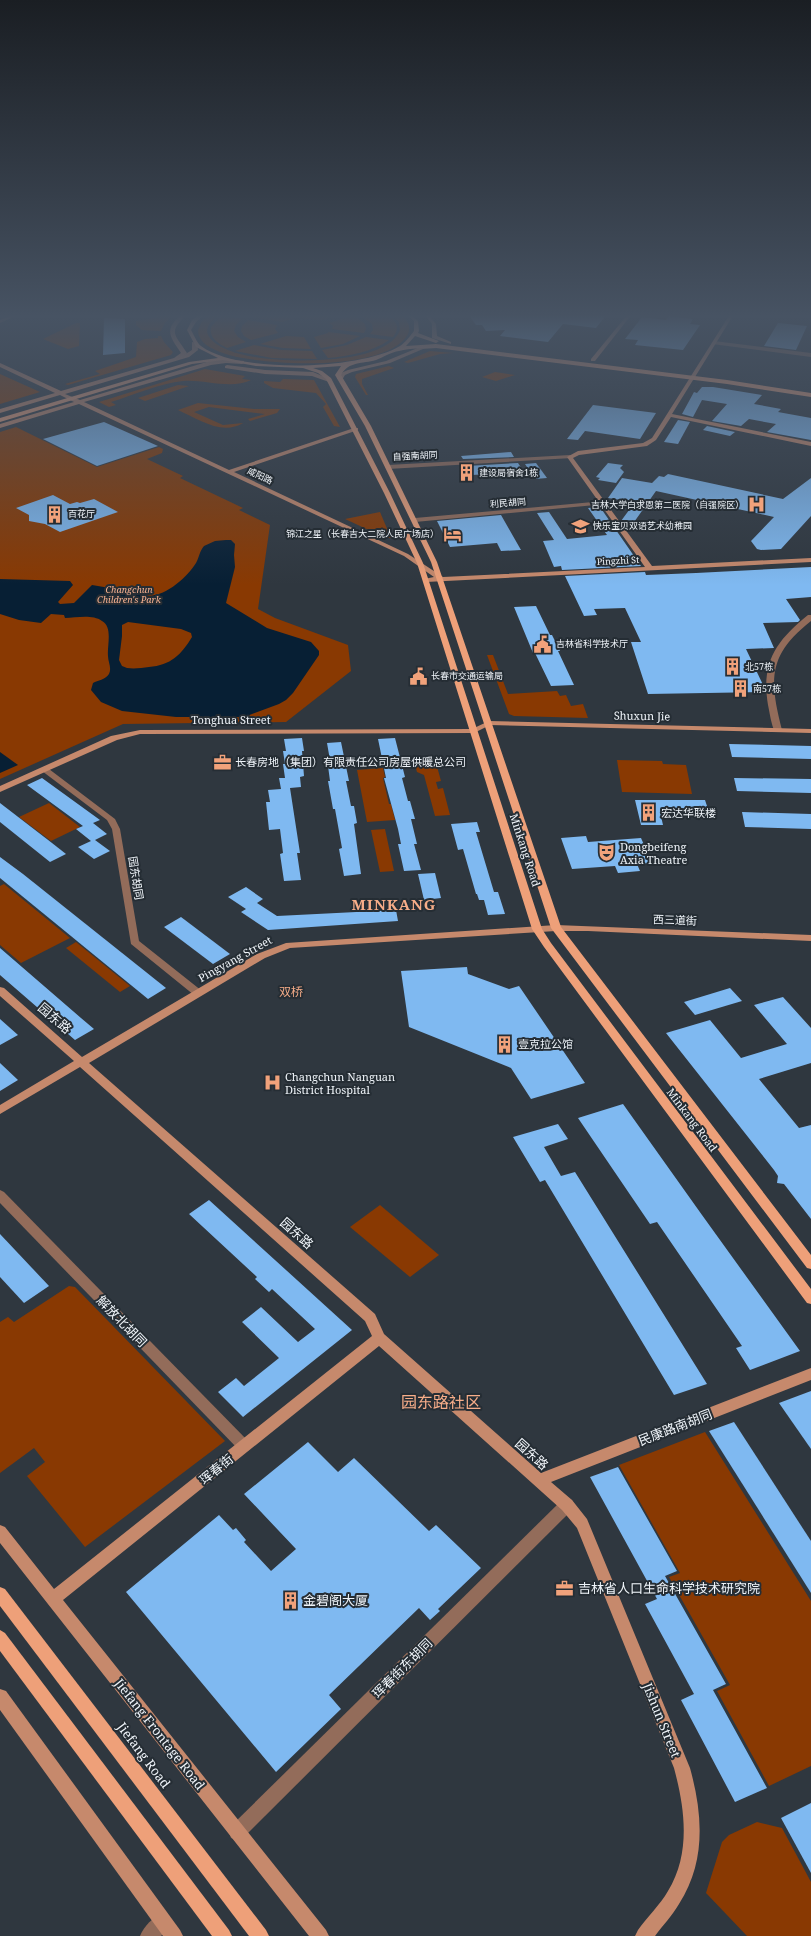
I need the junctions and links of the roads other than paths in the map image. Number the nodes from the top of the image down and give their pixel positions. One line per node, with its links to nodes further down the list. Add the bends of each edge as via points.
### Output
1 (22, 404): 9 (street)
2 (43, 404): 11 (main road)
3 (48, 404): 12 (main road)
4 (72, 404): 13 (street)
5 (85, 404): 18 (street, 咸阳路)
6 (342, 404): 14 (main road, Minkang Road)
7 (355, 404): 17 (main road, Minkang Road)
8 (676, 404): 10 (street)
9 (0, 411)
10 (669, 415): 15 (street); 16 (street, via 654,439 645,445 578,453)
11 (0, 416)
12 (0, 420)
13 (0, 426)
14 (356, 430): 18 (street); 22 (main road, Minkang Road, via 400,516)
15 (811, 444)
16 (570, 457): 17 (street, 自强南胡同); 19 (street)
17 (388, 467): 20 (main road, Minkang Road)
18 (229, 472): 22 (street, 咸阳路)
19 (604, 504): 20 (street, 利民胡同); 23 (street)
20 (415, 520): 24 (main road, Minkang Road)
21 (811, 560): 23 (street, Pingzhi St)
22 (420, 563): 24 (street, 咸阳路); 25 (main road, Minkang Road)
23 (650, 568): 24 (street, Pingzhi St)
24 (441, 579): 25 (street, Pingzhi St); 27 (main road, Minkang Road)
25 (426, 580): 29 (main road, Minkang Road)
26 (811, 617): 28 (street, via 787,638 778,652 769,676 770,698)
27 (489, 723): 28 (street, Shuxun Jie); 29 (street, Shuxun Jie); 33 (main road, Minkang Road)
28 (778, 730): 30 (street, Shuxun Jie)
29 (474, 731): 31 (street, Tonghua Street, via 140,732 114,738); 34 (main road, Minkang Road)
30 (811, 731)
31 (45, 769): 32 (street, Tonghua Street); 37 (street, 园东胡同, via 111,819 116,829 134,942)
32 (0, 789)
33 (556, 928): 34 (street, 西三道街); 35 (street, 西三道街); 41 (main road, Minkang Road)
34 (537, 929): 37 (street, Pingyang Street, via 290,945 266,954); 42 (main road, Minkang Road)
35 (811, 938)
36 (0, 990): 38 (street, 园东路)
37 (198, 993): 38 (street, Pingyang Street)
38 (82, 1062): 39 (street, Pingyang Street); 43 (street, 园东路, via 370,1318)
39 (0, 1110)
40 (0, 1195): 45 (street, 解放北胡同)
41 (811, 1264)
42 (811, 1299)
43 (379, 1338): 45 (street, 珲春街); 46 (street, 园东路)
44 (811, 1374): 46 (street, 民康路南胡同)
45 (244, 1446): 50 (street, 珲春街)
46 (539, 1480): 47 (street, 园东路)
47 (568, 1505): 53 (street, 珲春街东胡同); 60 (street, Jishun Street, via 582,1524 682,1768 690,1794 693,1843 687,1871 674,1897)
48 (0, 1532): 50 (street, Jiefang Frontage Road)
49 (0, 1594): 58 (main road, Jiefang Road)
50 (53, 1599): 53 (street, Jiefang Frontage Road)
51 (0, 1638): 57 (main road)
52 (0, 1697): 54 (street)
53 (237, 1832): 59 (street, Jiefang Frontage Road)
54 (163, 1922): 55 (street); 56 (street)
55 (149, 1936)
56 (174, 1936)
57 (222, 1936)
58 (260, 1936)
59 (320, 1936)
60 (644, 1936)

